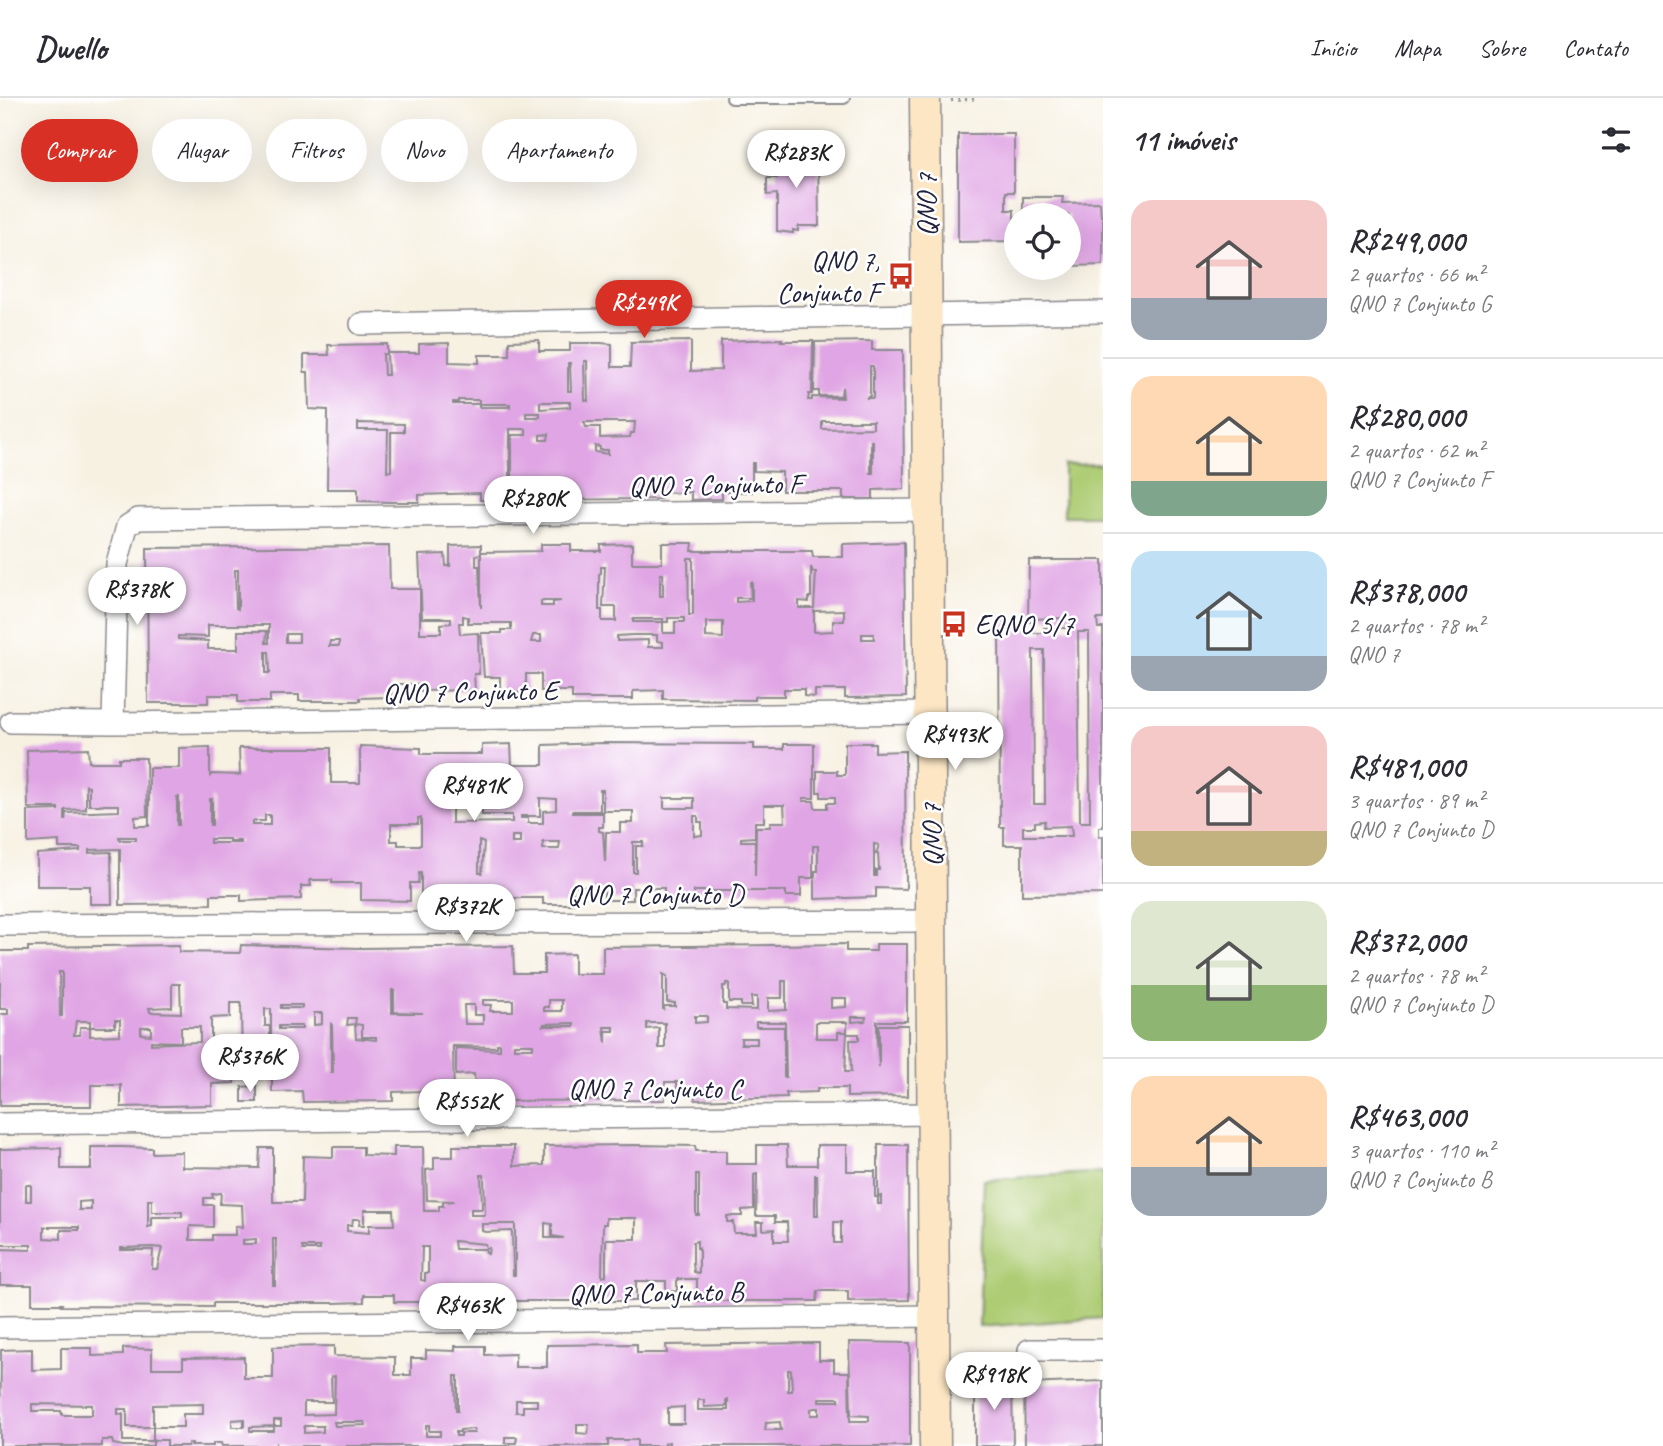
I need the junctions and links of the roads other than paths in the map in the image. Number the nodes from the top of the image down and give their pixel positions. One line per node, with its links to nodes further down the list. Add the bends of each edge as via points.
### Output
1 (732, 98): 2 (lane)
2 (789, 98): 4 (lane)
3 (925, 98): 6 (main road, QNO 7)
4 (844, 99)
5 (1103, 312): 6 (street)
6 (927, 313): 7 (street); 8 (main road, QNO 7)
7 (361, 324)
8 (928, 510): 9 (main road, QNO 7); 11 (street, QNO 7 Conjunto F, via 138,519 127,526 117,564)
9 (929, 713): 11 (street, QNO 7 Conjunto E); 12 (main road, QNO 7)
10 (11, 722): 11 (street, QNO 7 Conjunto E)
11 (113, 723)
12 (932, 921): 13 (street, QNO 7 Conjunto D); 14 (main road, QNO 7)
13 (0, 925)
14 (933, 1114): 15 (street, QNO 7 Conjunto C); 16 (main road, QNO 7)
15 (0, 1124)
16 (935, 1316): 17 (street, QNO 7 Conjunto B); 20 (main road, QNO 7)
17 (0, 1327)
18 (1029, 1350): 19 (street)
19 (1103, 1350)
20 (936, 1446)

